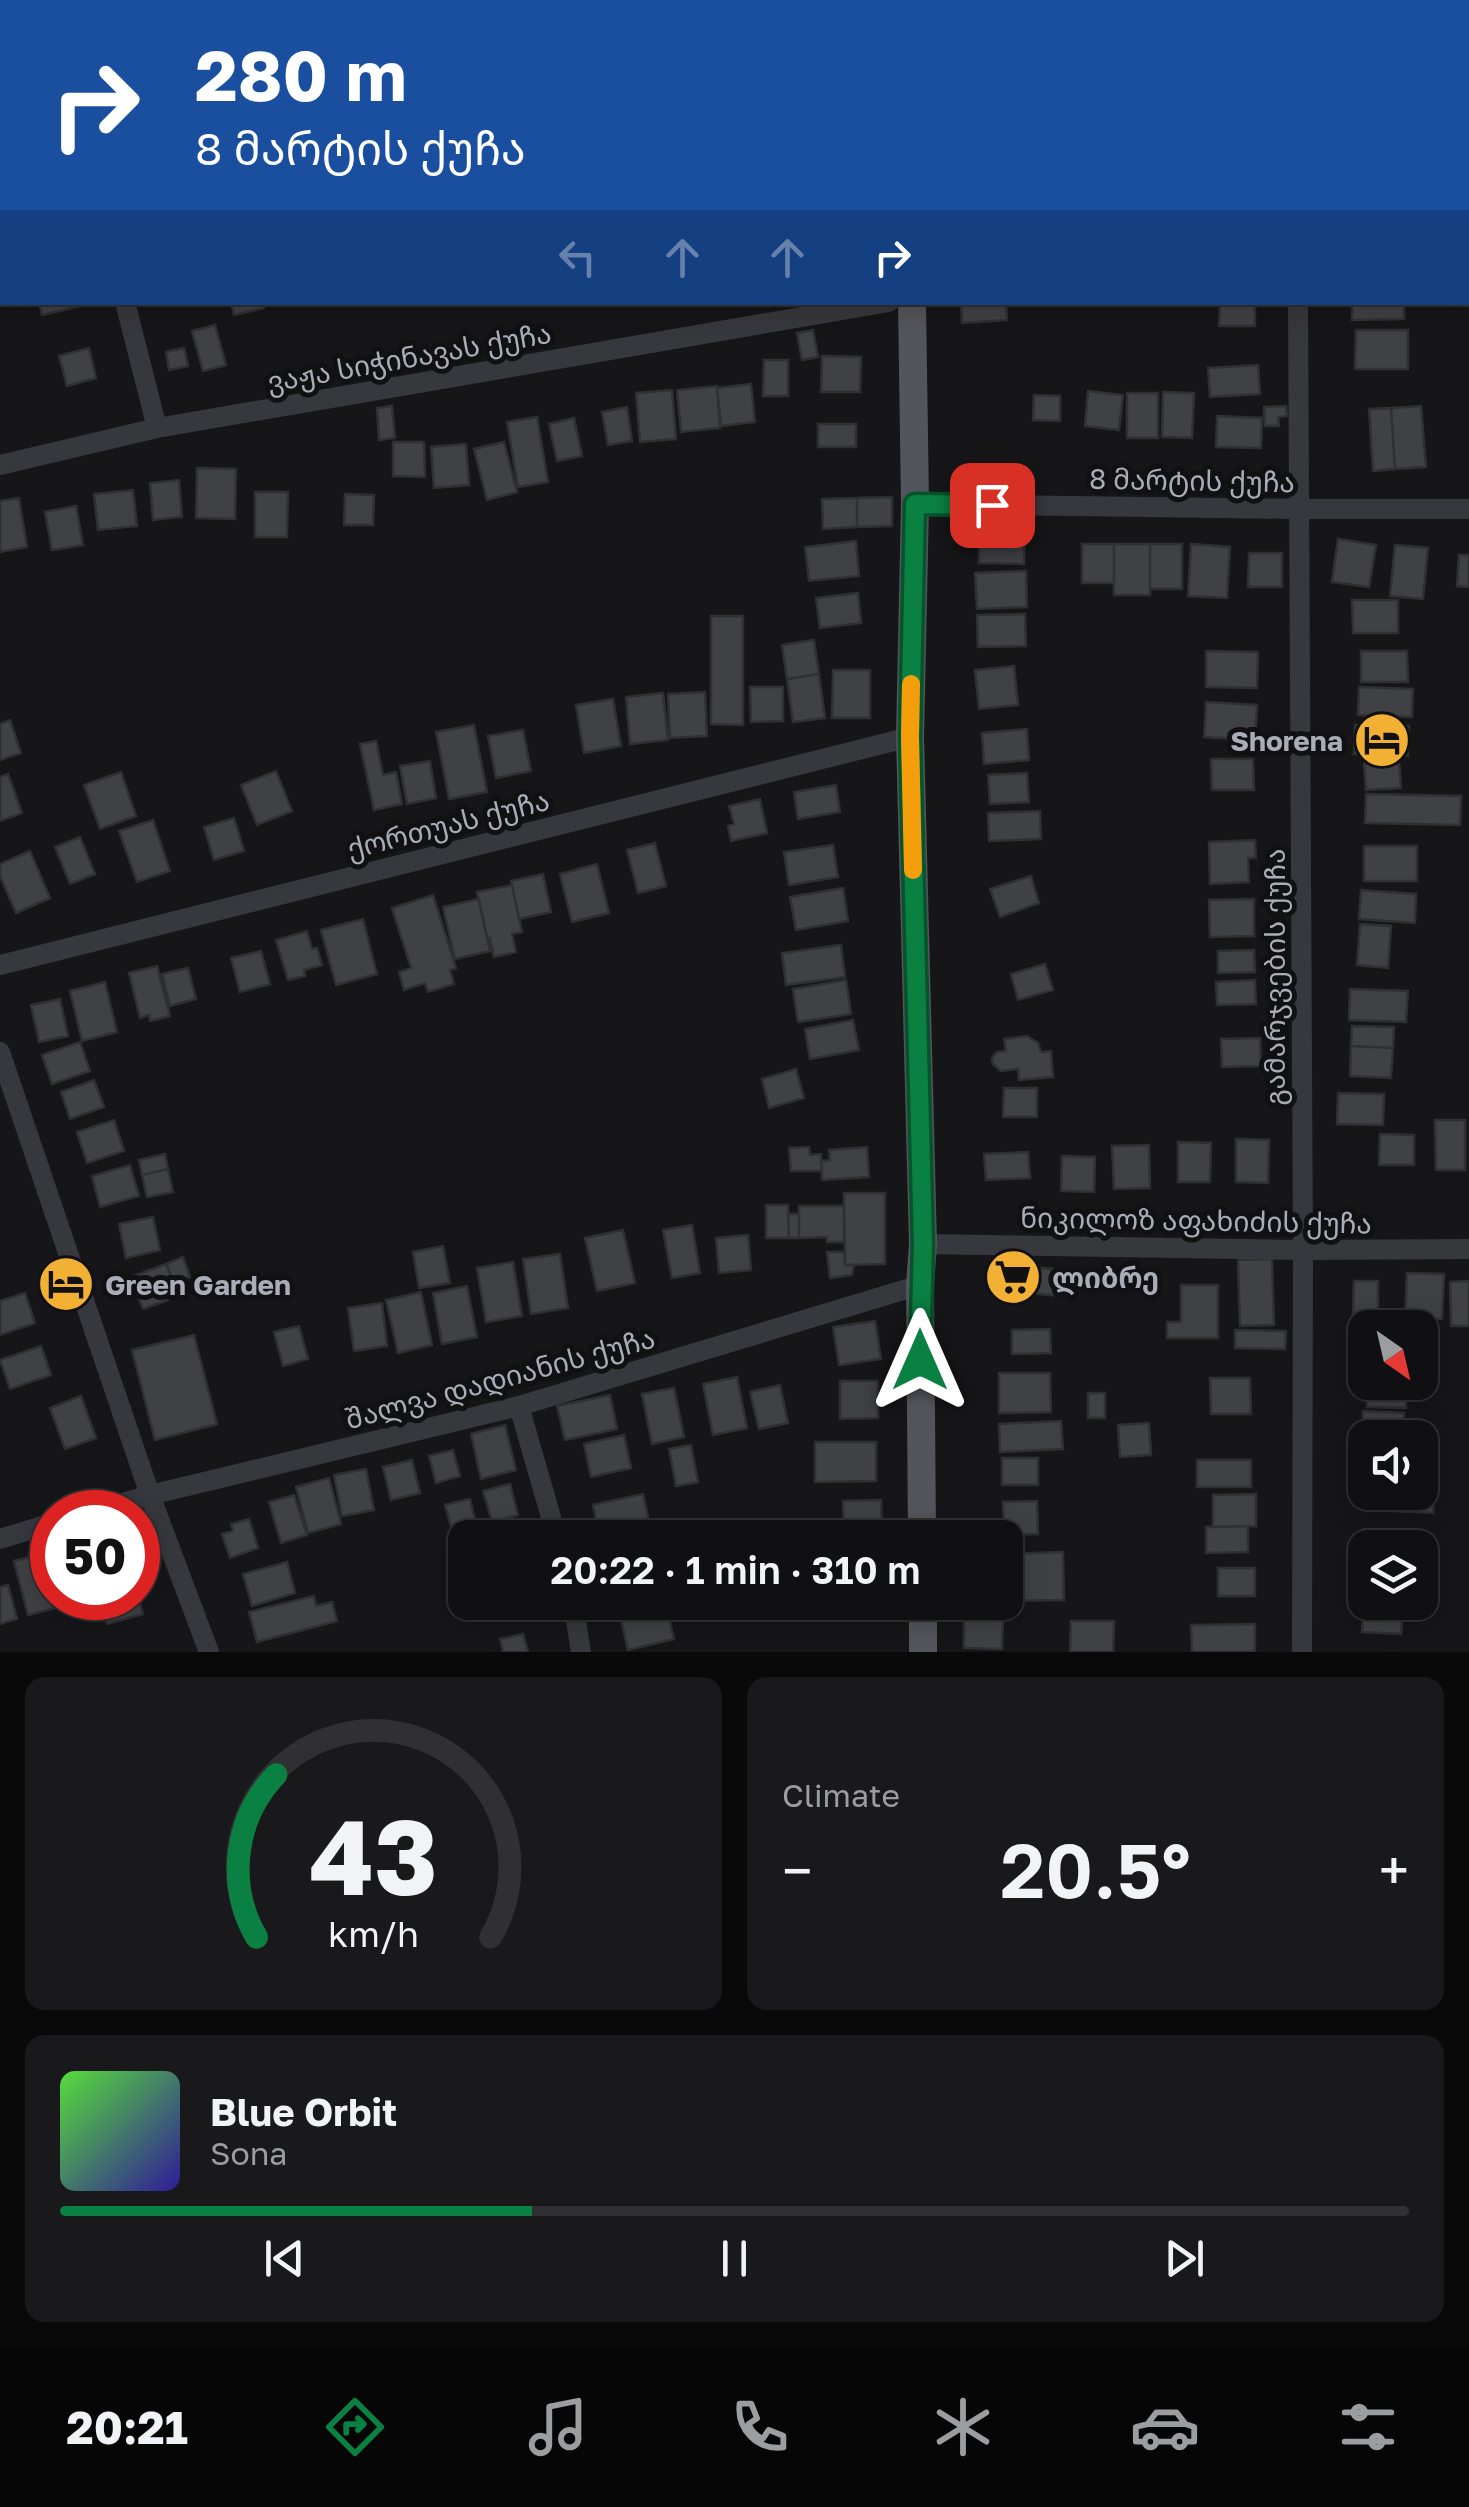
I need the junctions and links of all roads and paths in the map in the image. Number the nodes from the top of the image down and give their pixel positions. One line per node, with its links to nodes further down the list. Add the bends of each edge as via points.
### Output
1 (126, 305): 5 (street)
2 (872, 305): 5 (street, ვაჟა სიჭინავას ქუჩა)
3 (912, 305): 7 (main road)
4 (1298, 305): 8 (street, გამარჯვების ქუჩა)
5 (157, 428): 6 (street, ვაჟა სიჭინავას ქუჩა)
6 (0, 465)
7 (915, 504): 8 (street, 8 მარტის ქუჩა); 10 (main road)
8 (1300, 509): 9 (street, 8 მარტის ქუჩა); 15 (street, გამარჯვების ქუჩა)
9 (1469, 509)
10 (910, 737): 11 (street, ქორთუას ქუჩა); 13 (main road)
11 (0, 965)
12 (0, 1052): 18 (street)
13 (923, 1244): 15 (street, ნიკილოზ აფახიძის ქუჩა); 16 (main road)
14 (1469, 1249): 15 (street, ნიკილოზ აფახიძის ქუჩა)
15 (1303, 1250): 30 (street, გამარჯვების ქუჩა)
16 (920, 1285): 17 (street, შალვა დადიანის ქუჩა); 21 (main road)
17 (518, 1406): 19 (street, შალვა დადიანის ქუჩა); 20 (street)
18 (148, 1490)
19 (160, 1493)
20 (553, 1520)
21 (922, 1520)
22 (160, 1522): 27 (street)
23 (30, 1530): 24 (street)
24 (0, 1538)
25 (576, 1620): 28 (street)
26 (922, 1620): 29 (main road)
27 (209, 1652)
28 (581, 1652)
29 (923, 1652)
30 (1302, 1652)

